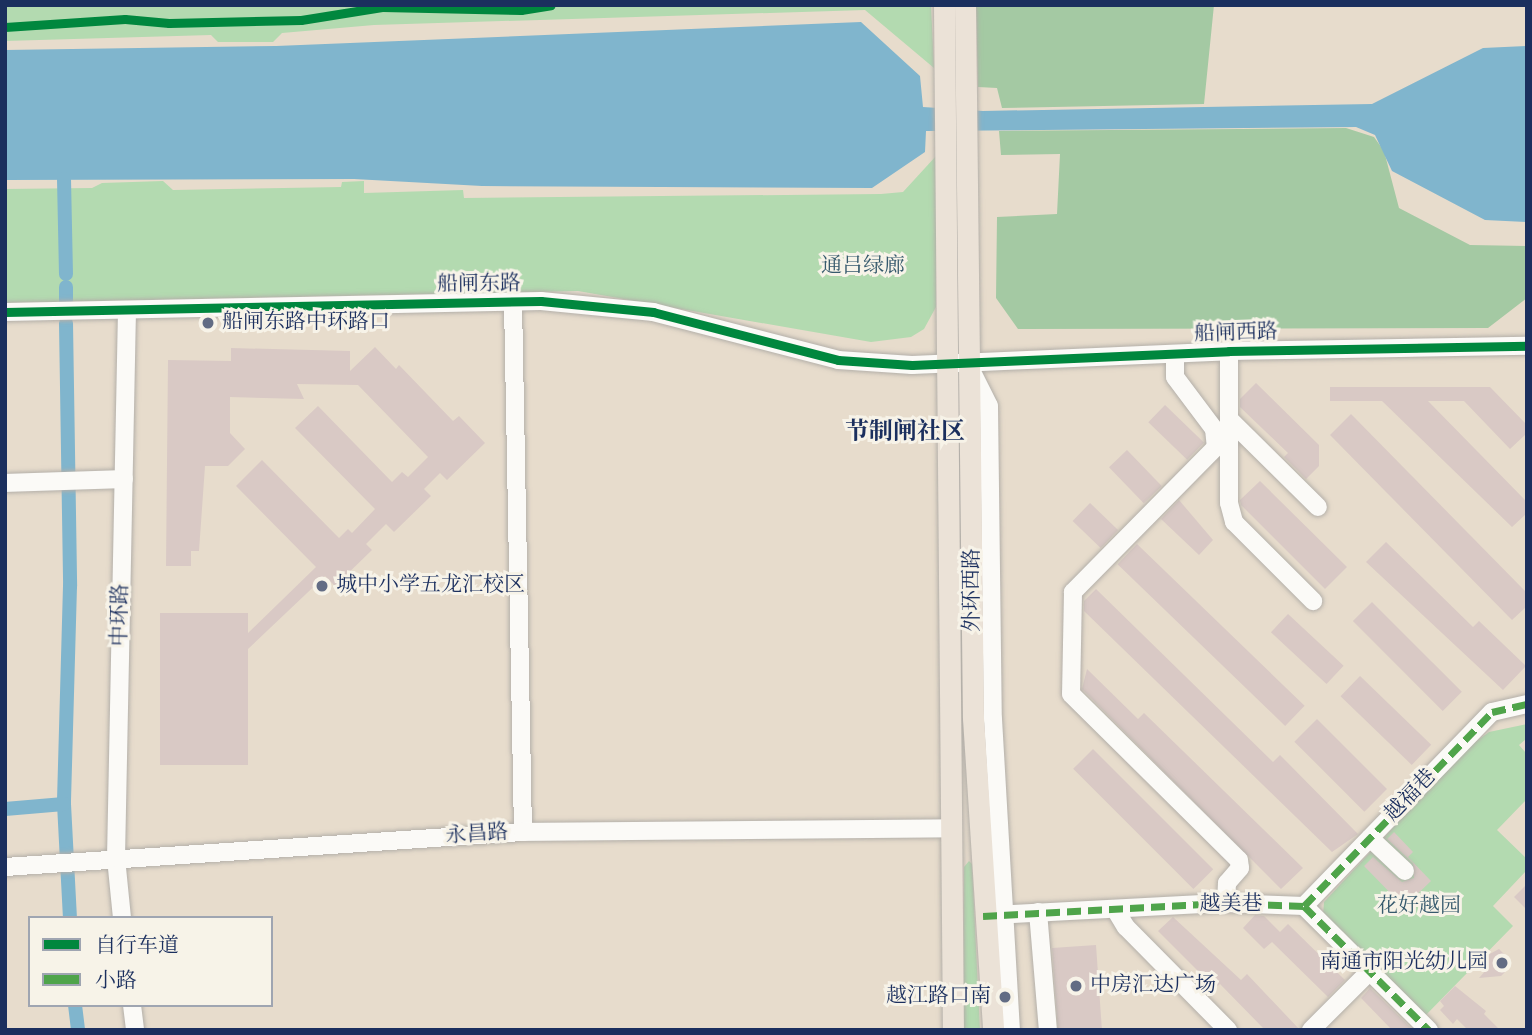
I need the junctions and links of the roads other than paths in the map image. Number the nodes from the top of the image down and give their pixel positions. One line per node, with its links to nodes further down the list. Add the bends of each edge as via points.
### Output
1 (944, 5): 3 (main road)
2 (965, 5): 3 (main road)
3 (956, 94): 4 (main road)
4 (957, 150): 11 (main road, 外环西路); 12 (main road, 外环西路)
5 (513, 302): 7 (street, 船闸东路); 11 (street, 船闸东路, via 653,312 838,360); 20 (street)
6 (5, 312): 7 (street, 船闸东路)
7 (127, 312): 14 (street, 中环路)
8 (1527, 346): 9 (street, 船闸西路)
9 (1229, 351): 10 (street, 船闸西路); 13 (street)
10 (1175, 354): 12 (street, 船闸西路); 25 (street, via 1175,377 1214,429 1216,447 1073,592 1071,694 1239,860 1240,868 1227,883)
11 (947, 363): 12 (street, 船闸西路); 19 (main road, 外环西路)
12 (971, 365): 29 (street, via 989,406 993,719); 31 (main road, 外环西路, via 974,718)
13 (1229, 419): 16 (street); 17 (street, via 1228,503 1234,522)
14 (124, 480): 15 (street); 22 (street, 中环路)
15 (5, 483)
16 (1318, 507)
17 (1313, 601)
18 (1527, 704): 21 (street, 越福巷, via 1492,712)
19 (950, 828): 20 (street, 永昌路); 35 (main road, 外环西路)
20 (523, 832): 22 (street, 永昌路)
21 (1370, 838): 24 (street); 26 (street, 越福巷)
22 (116, 858): 23 (street, 永昌路); 30 (street, 中环路)
23 (5, 867)
24 (1405, 871)
25 (1226, 902): 26 (street, 越美巷); 27 (street, 越美巷)
26 (1304, 906): 32 (street)
27 (1115, 909): 28 (street, 越美巷); 39 (street, via 1126,927)
28 (1038, 912): 29 (street, 越美巷); 38 (street)
29 (1004, 914): 31 (street, 越美巷); 37 (street)
30 (122, 916)
31 (983, 916): 36 (main road, 外环西路)
32 (1370, 971): 40 (street); 41 (street)
33 (132, 1007): 34 (street)
34 (135, 1030)
35 (953, 1030)
36 (993, 1030)
37 (1012, 1030)
38 (1048, 1030)
39 (1228, 1030)
40 (1311, 1030)
41 (1429, 1030)

